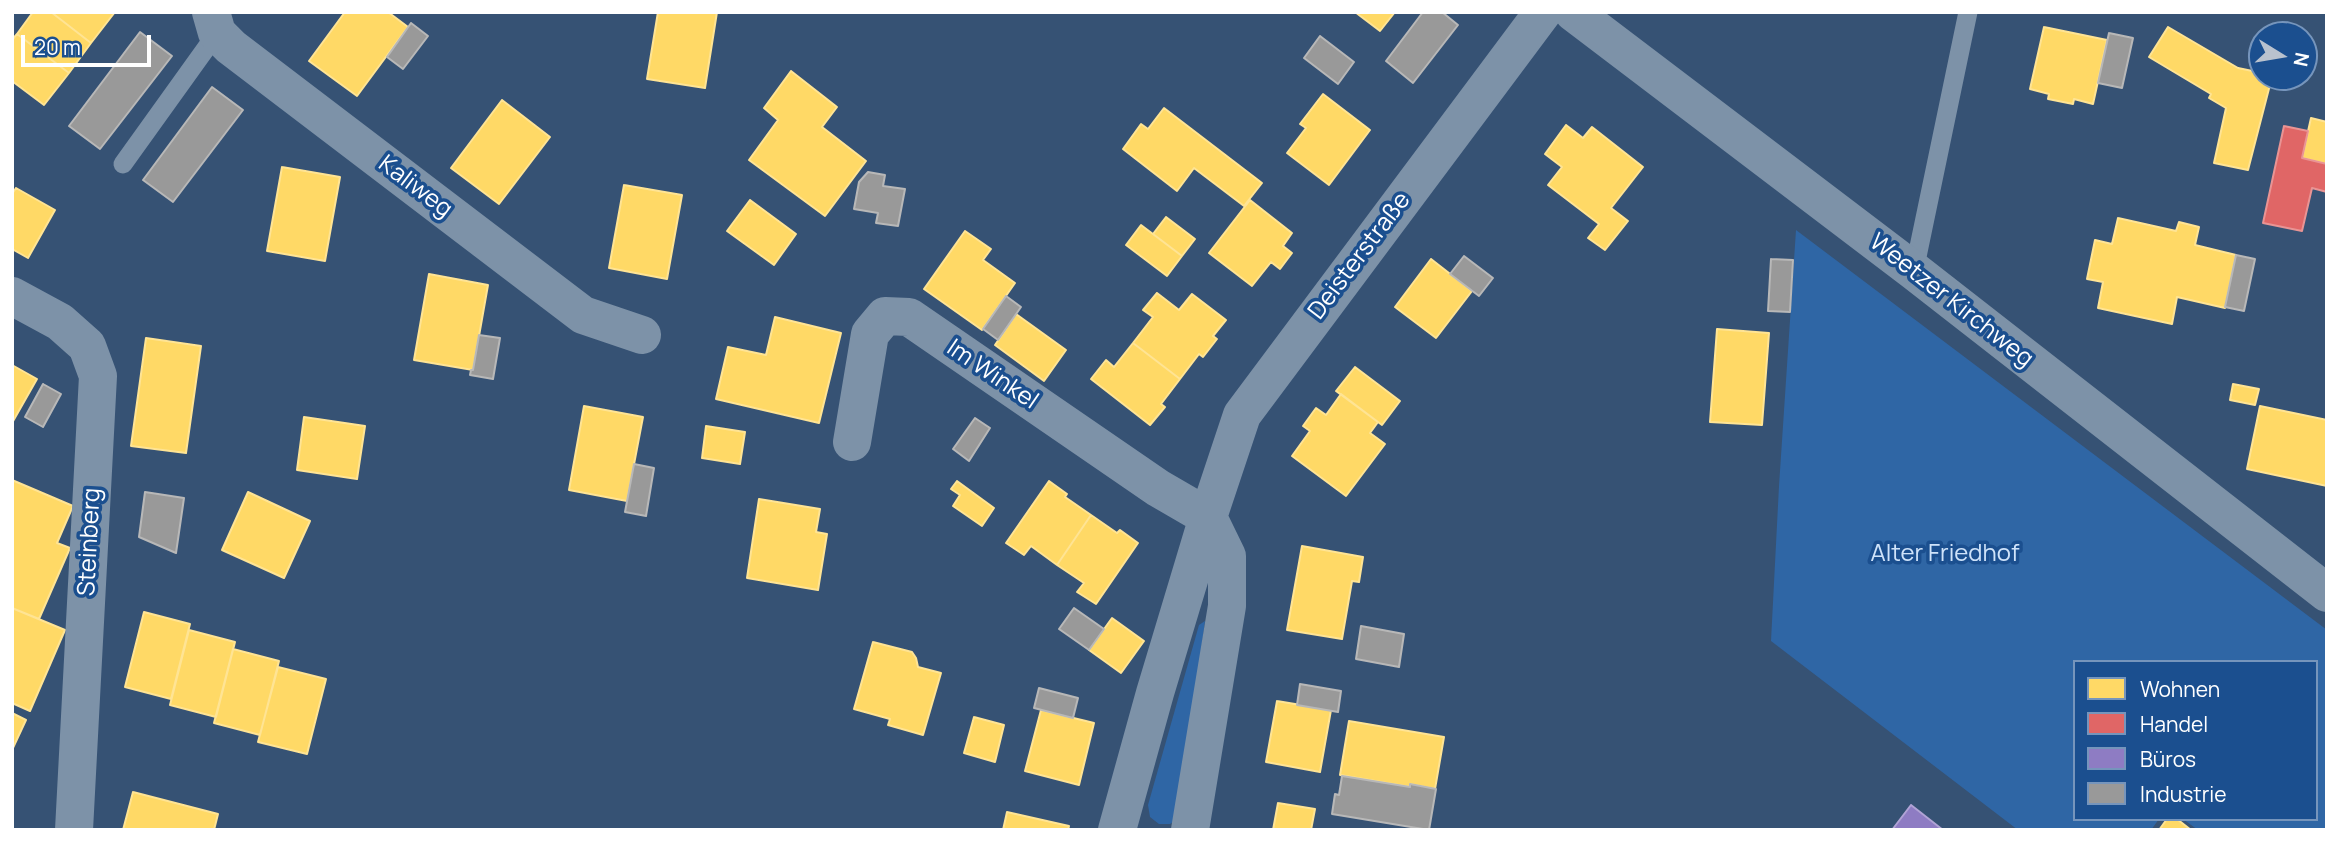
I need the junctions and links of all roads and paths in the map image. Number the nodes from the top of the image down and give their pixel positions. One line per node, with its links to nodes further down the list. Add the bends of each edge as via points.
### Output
1 (1543, 12): 10 (street, Deisterstraße, via 1242,415)
2 (1573, 12): 6 (street, Weetzer Kirchweg)
3 (1968, 12): 6 (lane)
4 (214, 23): 5 (lane); 8 (street, Kaliweg, via 231,47 583,315)
5 (123, 164)
6 (1914, 271): 11 (street, Weetzer Kirchweg)
7 (12, 296): 12 (street, Steinberg, via 60,322 87,346 98,376)
8 (642, 335)
9 (852, 443): 10 (street, Im Winkel, via 870,334 885,316 909,317 1158,488)
10 (1208, 517): 13 (street, Deisterstraße); 14 (street, via 1227,556 1227,606)
11 (2327, 593)
12 (74, 830)
13 (1117, 830)
14 (1190, 830)

